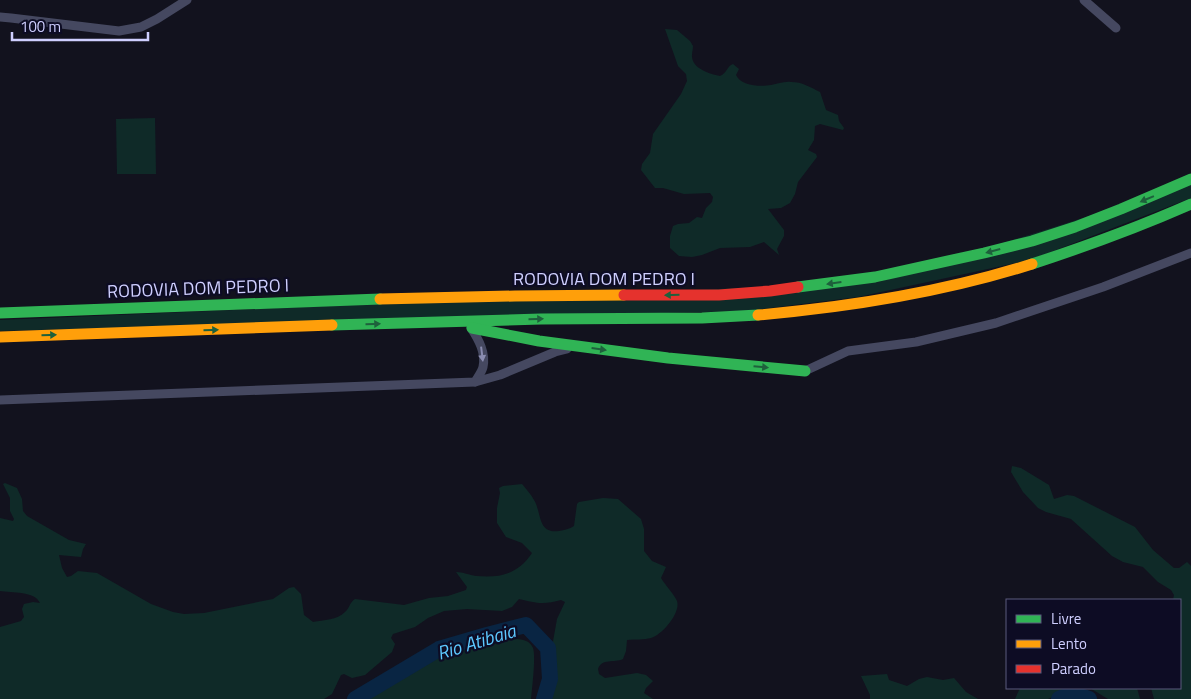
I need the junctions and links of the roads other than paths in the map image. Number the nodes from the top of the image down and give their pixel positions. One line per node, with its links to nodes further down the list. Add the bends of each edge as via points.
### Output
1 (187, 0): 3 (street, via 157,20 119,31)
2 (1084, 0): 4 (street)
3 (0, 17)
4 (1116, 28)
5 (1191, 179): 8 (highway, RODOVIA DOM PEDRO I, one-way to 8, via 1122,210 1032,241 874,277 770,291 316,301)
6 (1191, 204): 9 (highway, one-way to 6, via 726,317 860,303 949,286 1047,260)
7 (1191, 253): 13 (street, via 996,323 916,342 848,351)
8 (0, 313)
9 (395, 323): 10 (highway); 11 (highway, one-way to 9)
10 (470, 327): 12 (highway); 14 (street, one-way to 14, via 484,354 483,369)
11 (0, 337)
12 (580, 346): 13 (highway, one-way to 13); 14 (street)
13 (805, 371)
14 (475, 382): 15 (street)
15 (0, 400)

